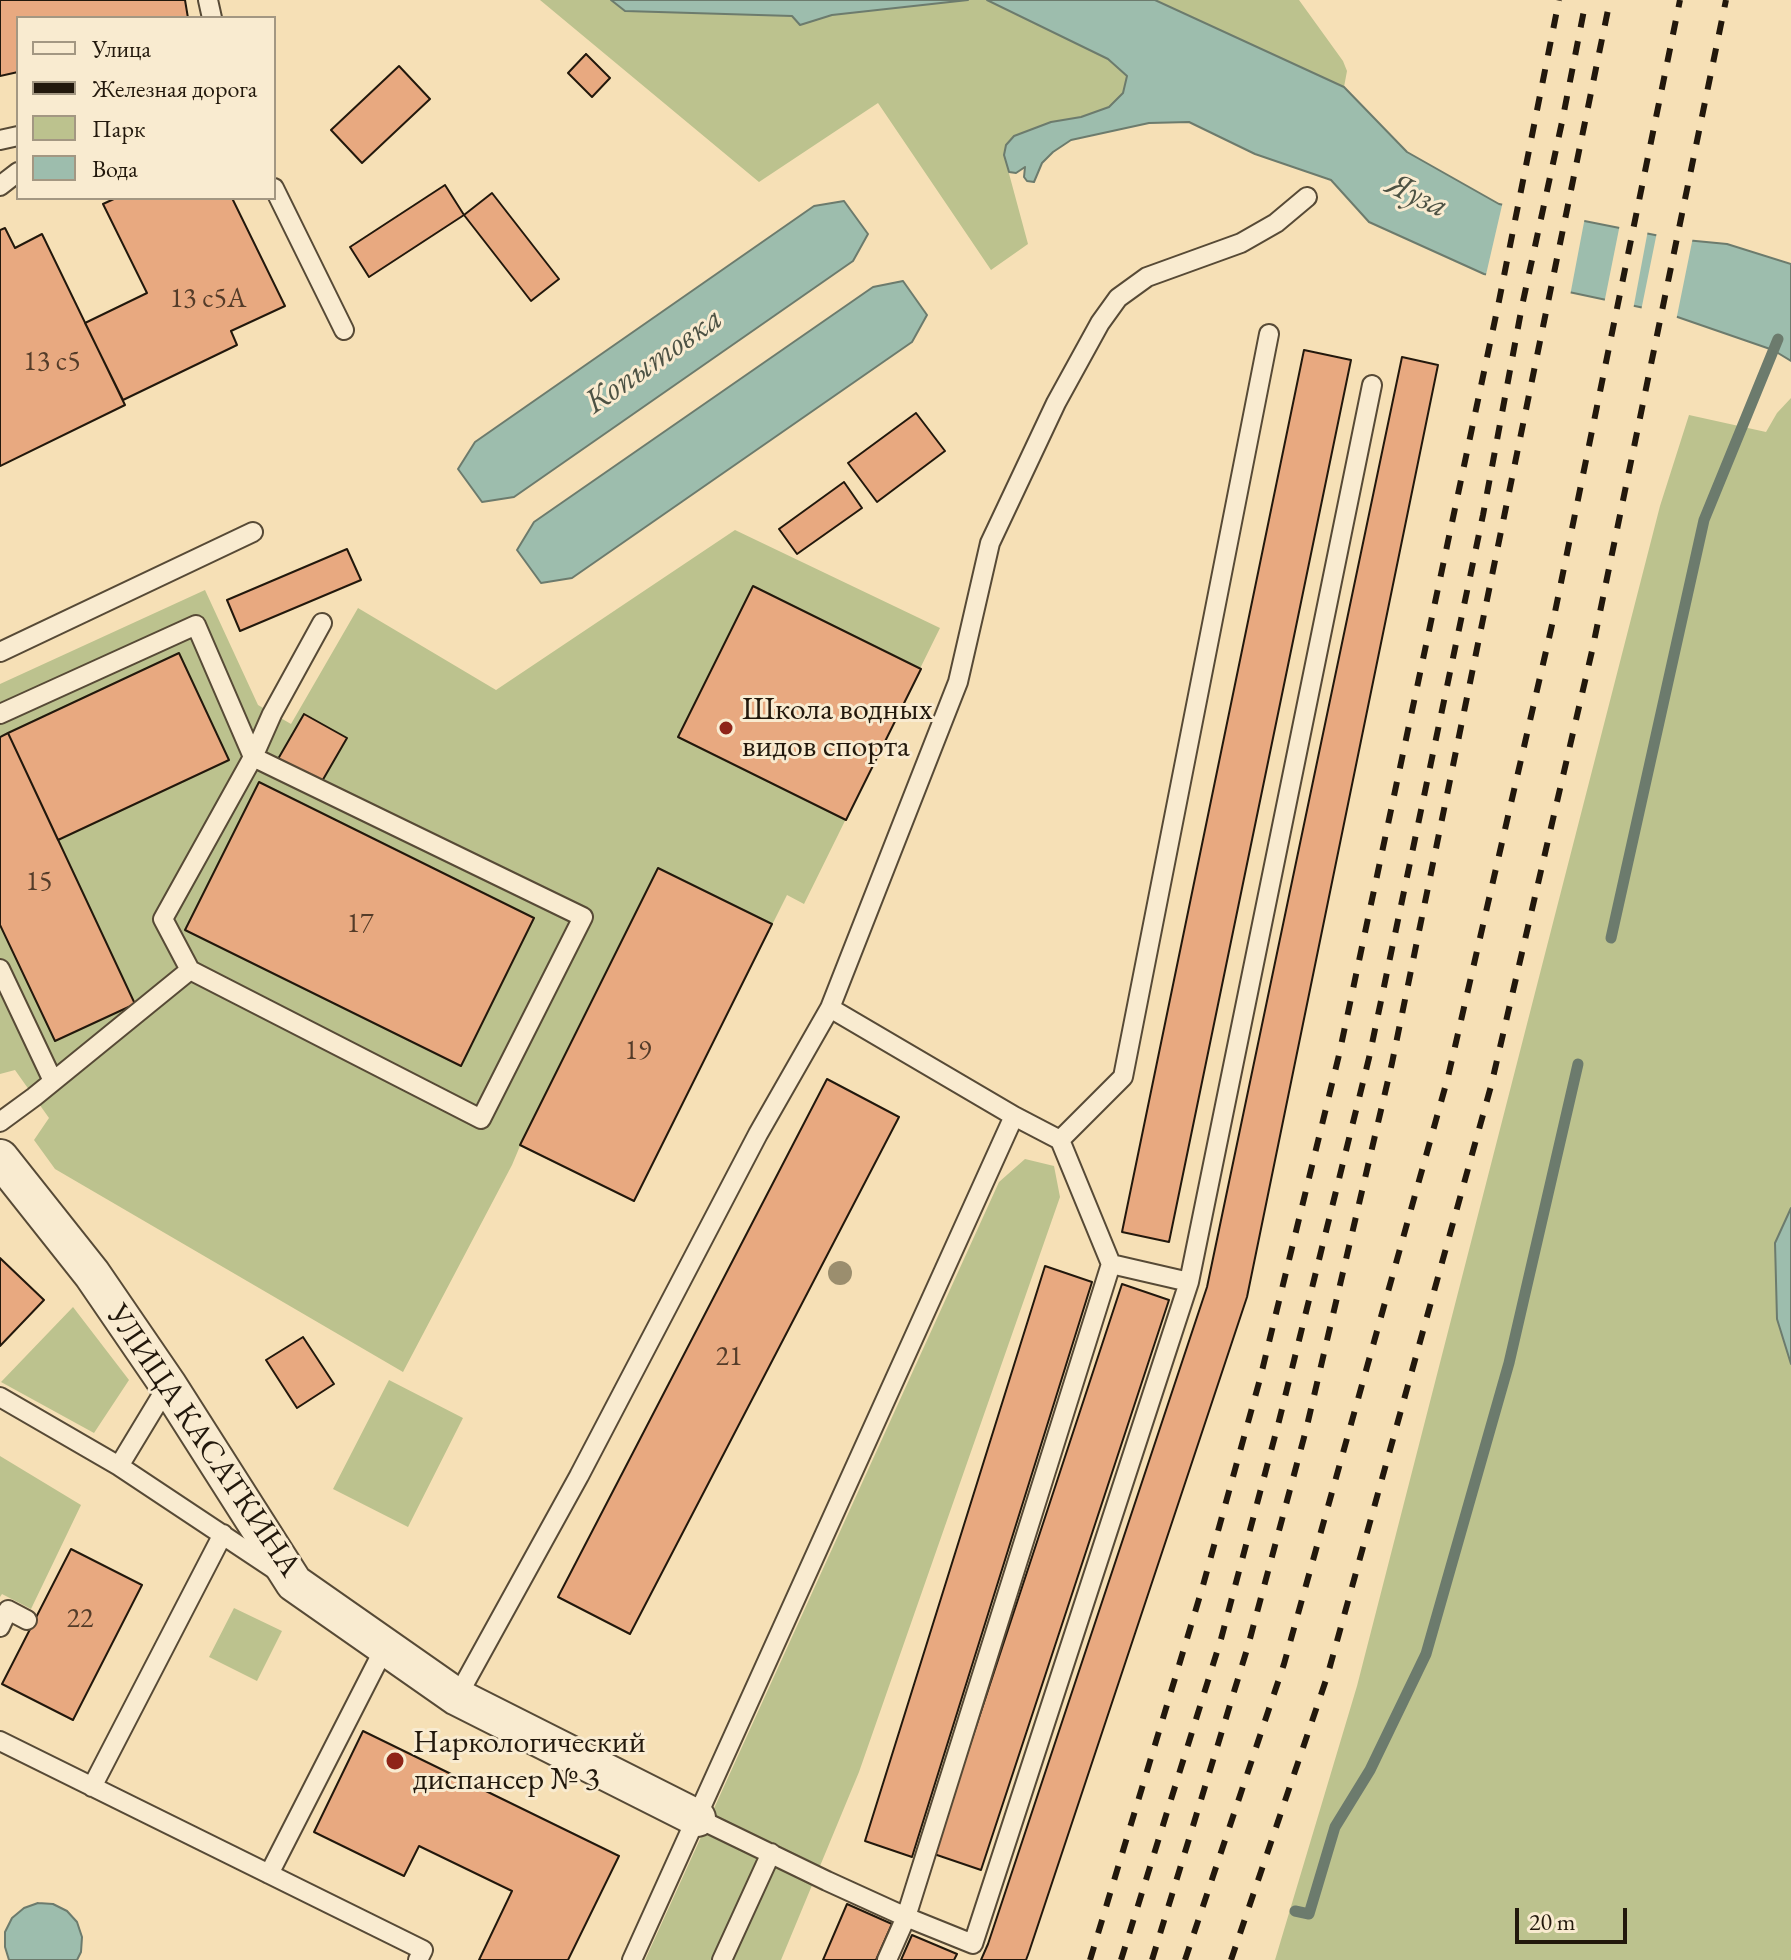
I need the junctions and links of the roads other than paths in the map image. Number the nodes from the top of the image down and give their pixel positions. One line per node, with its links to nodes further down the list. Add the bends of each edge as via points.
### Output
1 (16, 174): 2 (lane)
2 (0, 186)
3 (276, 192): 5 (lane)
4 (1307, 197): 15 (lane, via 1241,243 1147,277 1118,298 1100,323 990,543 958,682)
5 (344, 330)
6 (1269, 334): 19 (lane, via 1123,1077)
7 (1372, 385): 22 (lane)
8 (253, 532): 10 (lane)
9 (322, 623): 12 (lane)
10 (0, 652)
11 (0, 714): 12 (lane, via 196,625)
12 (253, 757): 14 (lane, via 163,919); 14 (lane, via 583,917 481,1119)
13 (0, 969): 16 (lane)
14 (190, 970): 16 (lane)
15 (830, 1008): 17 (lane); 31 (lane)
16 (53, 1081): 18 (lane)
17 (1014, 1116): 19 (lane); 34 (lane)
18 (0, 1122)
19 (1060, 1140): 21 (lane)
20 (0, 1158): 23 (street, УЛИЦА КАСАТКИНА, via 92,1274)
21 (1111, 1264): 22 (lane); 37 (lane)
22 (1189, 1282): 38 (lane)
23 (168, 1385): 25 (lane); 27 (street, УЛИЦА КАСАТКИНА)
24 (0, 1397): 25 (lane)
25 (119, 1466): 26 (lane)
26 (223, 1534): 27 (lane); 33 (lane)
27 (294, 1583): 30 (street, УЛИЦА КАСАТКИНА)
28 (27, 1620): 29 (lane, via 8,1610)
29 (0, 1627)
30 (385, 1647): 31 (street, УЛИЦА КАСАТКИНА); 36 (lane)
31 (457, 1697): 34 (street, УЛИЦА КАСАТКИНА)
32 (0, 1741): 33 (lane)
33 (92, 1787): 36 (lane)
34 (697, 1818): 35 (lane); 40 (lane)
35 (771, 1853): 37 (lane); 41 (lane)
36 (269, 1874): 39 (lane, via 423,1950)
37 (906, 1917): 38 (lane); 42 (lane)
38 (970, 1952)
39 (418, 1960)
40 (632, 1960)
41 (722, 1960)
42 (887, 1960)

